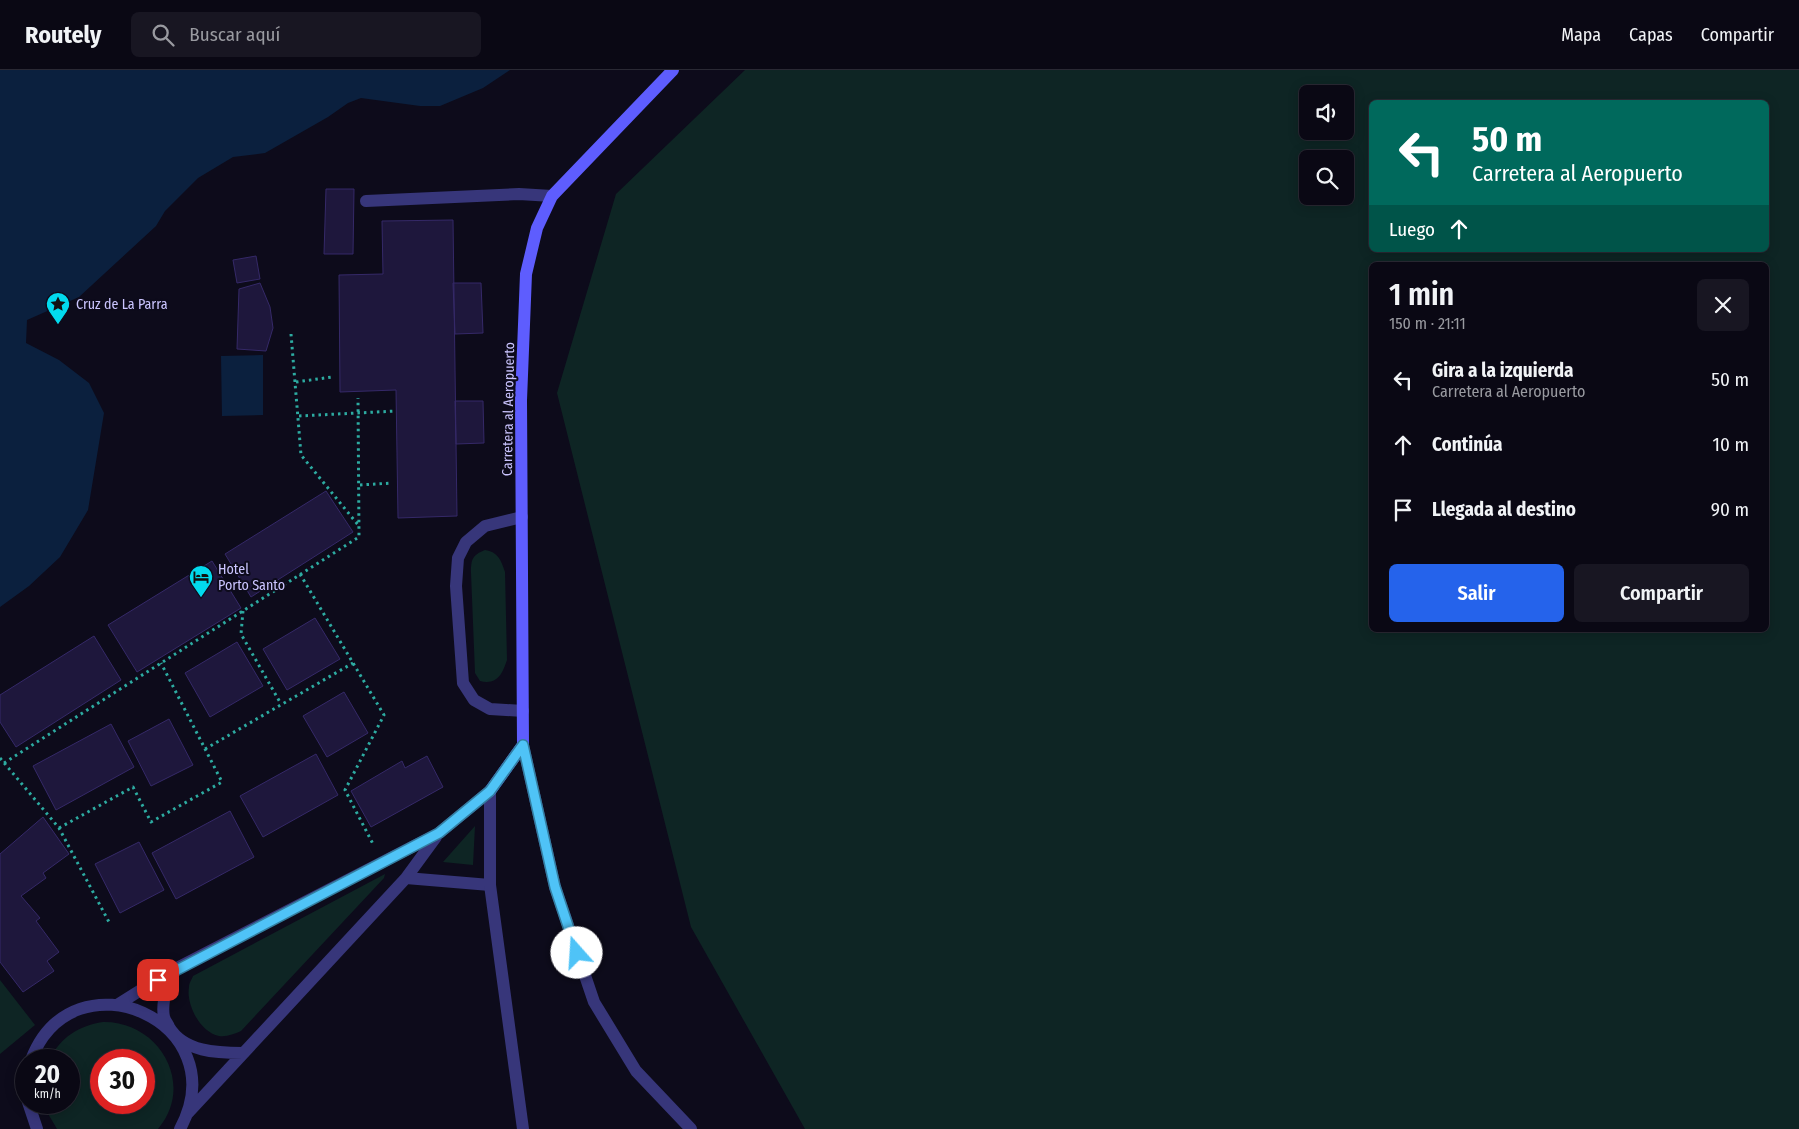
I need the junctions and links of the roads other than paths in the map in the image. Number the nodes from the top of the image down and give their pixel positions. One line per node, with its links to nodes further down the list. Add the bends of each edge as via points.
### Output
1 (674, 70): 2 (main road, Carretera al Aeropuerto)
2 (552, 196): 3 (street, via 519,194); 4 (main road, Carretera al Aeropuerto, via 537,228 526,274 521,400)
3 (366, 201)
4 (522, 517): 5 (main road, Carretera al Aeropuerto); 5 (street, via 485,526 466,542 458,558 456,586 463,683 474,700 490,708)
5 (523, 711): 6 (main road, Carretera al Aeropuerto)
6 (523, 745): 7 (main road); 21 (street, via 555,887 594,1002 636,1071)
7 (490, 791): 8 (street); 10 (street)
8 (439, 833): 9 (street); 11 (street)
9 (406, 878): 10 (street); 15 (street)
10 (490, 885): 20 (street)
11 (171, 971): 12 (street); 13 (street, via 164,998 164,1018)
12 (117, 1005): 13 (street, via 149,1014); 14 (street, via 84,1008 69,1015 55,1024)
13 (174, 1036): 15 (street, via 192,1047 218,1053); 17 (street, via 183,1050 190,1073 191,1098)
14 (36, 1049)
15 (243, 1053): 17 (street)
16 (31, 1114): 18 (street)
17 (187, 1114): 19 (street)
18 (37, 1129)
19 (180, 1129)
20 (524, 1129)
21 (691, 1129)

